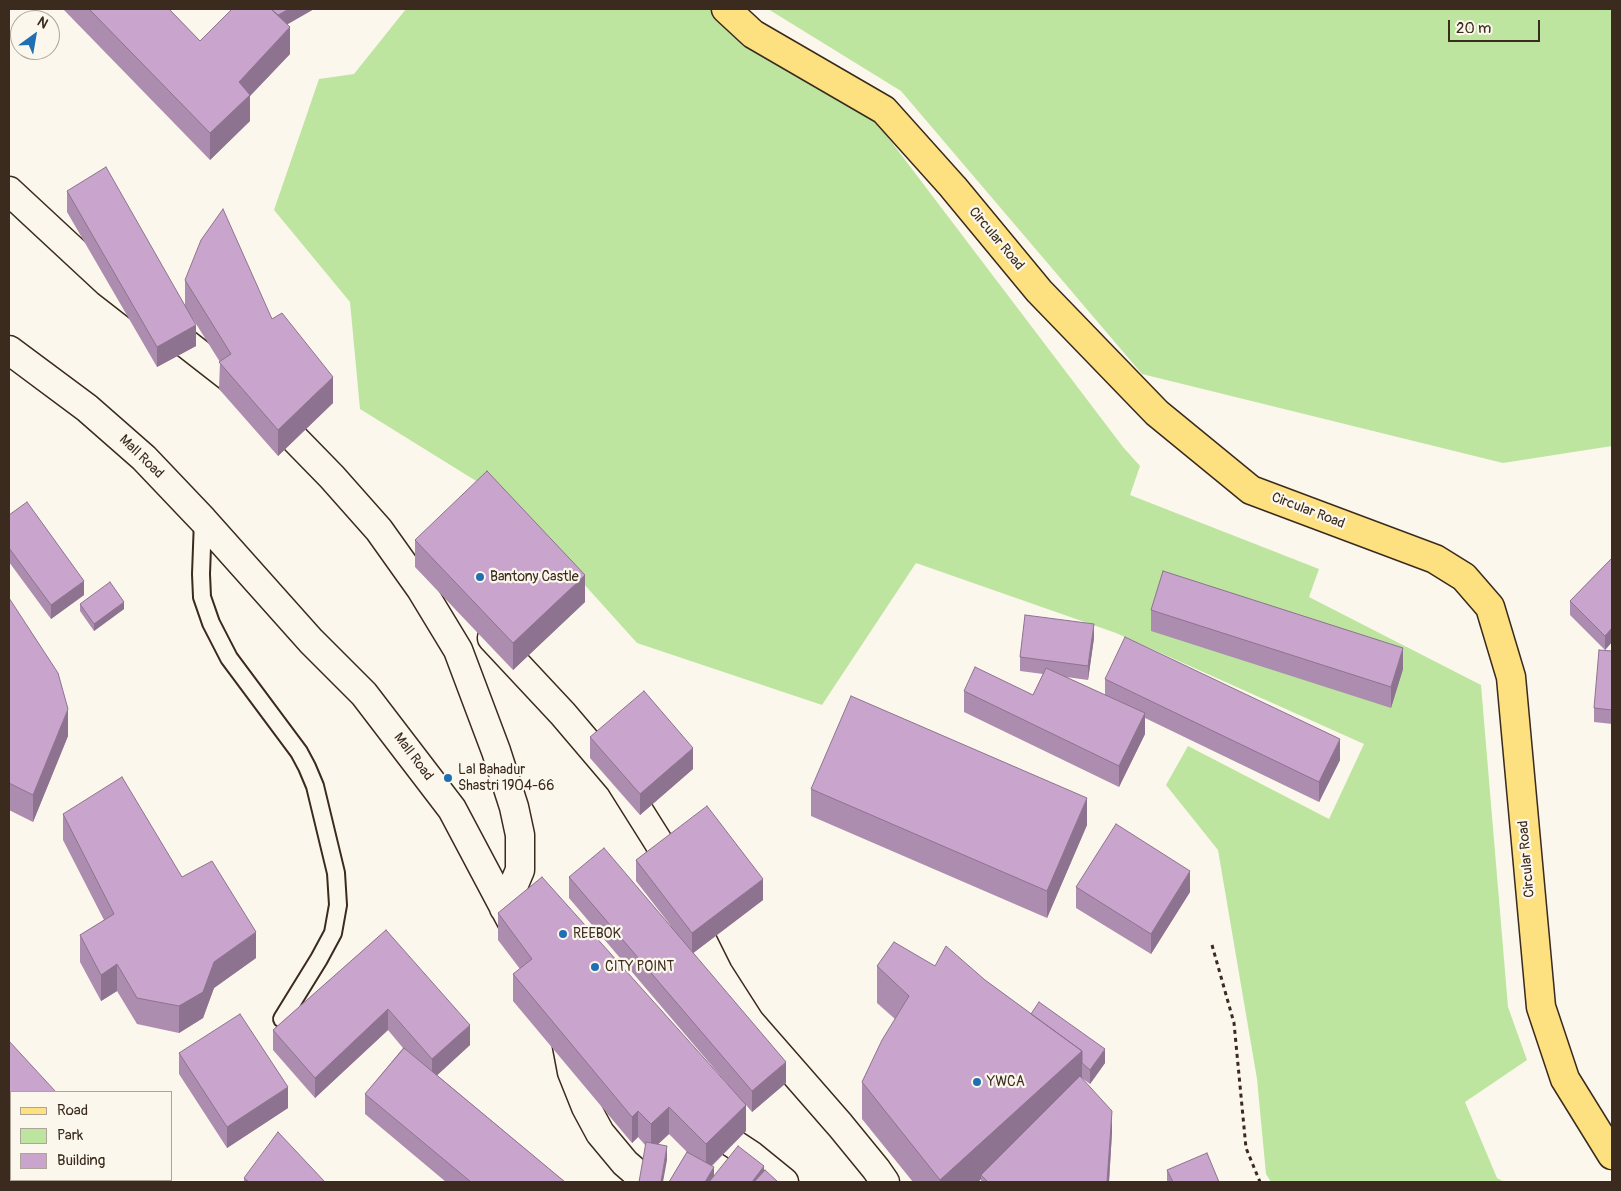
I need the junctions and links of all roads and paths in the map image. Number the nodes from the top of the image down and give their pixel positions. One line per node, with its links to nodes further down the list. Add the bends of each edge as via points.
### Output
1 (726, 9): 14 (main road, Circular Road, via 753,34 884,110 1039,291 1157,413 1250,490 1435,559 1464,577 1490,607 1510,677 1541,1007 1565,1079)
2 (9, 191): 5 (street, via 107,282 252,396)
3 (9, 350): 4 (street, Mall Road, via 87,408 137,452)
4 (203, 520): 8 (street, Mall Road, via 311,641 364,694 407,749 452,809); 11 (lane, via 202,596 211,623 229,658 307,767 315,786 336,873 338,905 333,933)
5 (379, 530): 6 (street, via 436,577); 8 (street, via 421,589 458,650 499,760 520,835 520,870)
6 (456, 599)
7 (477, 621): 17 (street, via 620,781 659,843 718,972 750,1022 840,1124)
8 (504, 908): 10 (street, Mall Road)
9 (1212, 945): 18 (path, via 1234,1023 1246,1148)
10 (534, 961)
11 (282, 1019)
12 (593, 1039): 15 (street, via 563,1012 565,1044 586,1107 612,1148)
13 (678, 1107): 16 (street, via 752,1156)
14 (1612, 1155)
15 (647, 1182)
16 (784, 1182)
17 (885, 1182)
18 (1260, 1182)

